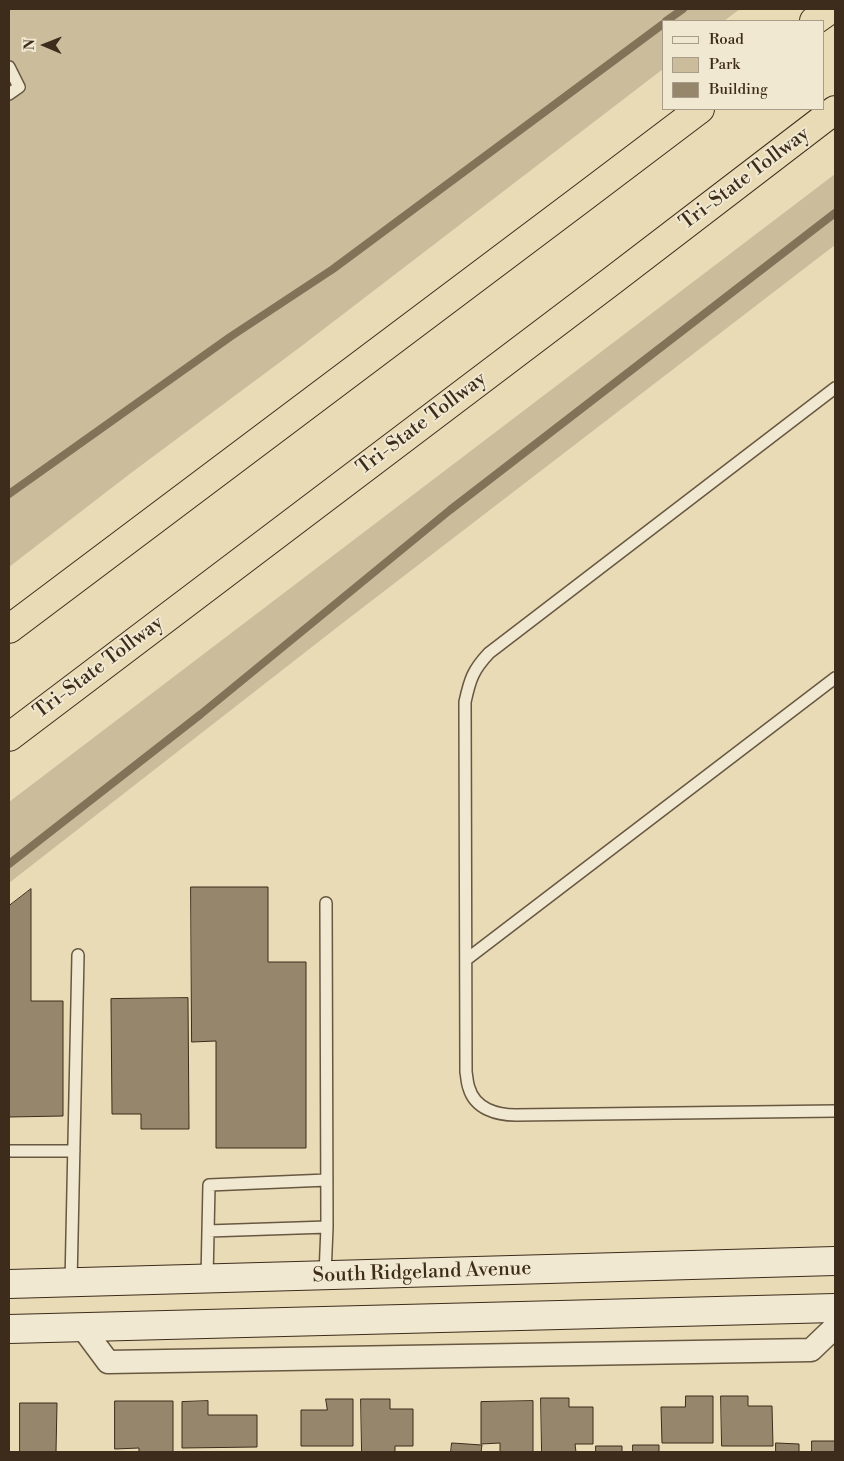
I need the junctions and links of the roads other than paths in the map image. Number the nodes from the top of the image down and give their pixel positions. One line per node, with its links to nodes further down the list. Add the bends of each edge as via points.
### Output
1 (831, 9): 2 (highway)
2 (815, 20)
3 (9, 67): 4 (lane, via 19,87)
4 (9, 94)
5 (699, 110): 8 (highway)
6 (835, 110): 10 (highway, Tri-State Tollway)
7 (835, 388): 13 (lane, via 489,653 478,665 470,679 465,702)
8 (9, 629)
9 (835, 678): 13 (lane)
10 (9, 737)
11 (326, 903): 17 (lane)
12 (78, 955): 16 (lane)
13 (467, 959): 14 (lane, via 468,1088 474,1100 493,1113 516,1116)
14 (835, 1111)
15 (9, 1151): 16 (lane)
16 (74, 1151): 23 (lane)
17 (327, 1180): 18 (lane); 19 (lane, via 209,1185)
18 (327, 1226): 19 (lane); 21 (lane)
19 (208, 1231): 22 (lane)
20 (835, 1261): 21 (main road, South Ridgeland Avenue)
21 (325, 1275): 22 (main road, South Ridgeland Avenue)
22 (207, 1279): 23 (main road, South Ridgeland Avenue)
23 (70, 1283): 24 (main road, South Ridgeland Avenue)
24 (9, 1284)
25 (835, 1308): 26 (main road)
26 (82, 1327): 27 (street, via 108,1362 811,1350); 28 (main road)
27 (835, 1327)
28 (9, 1329)

